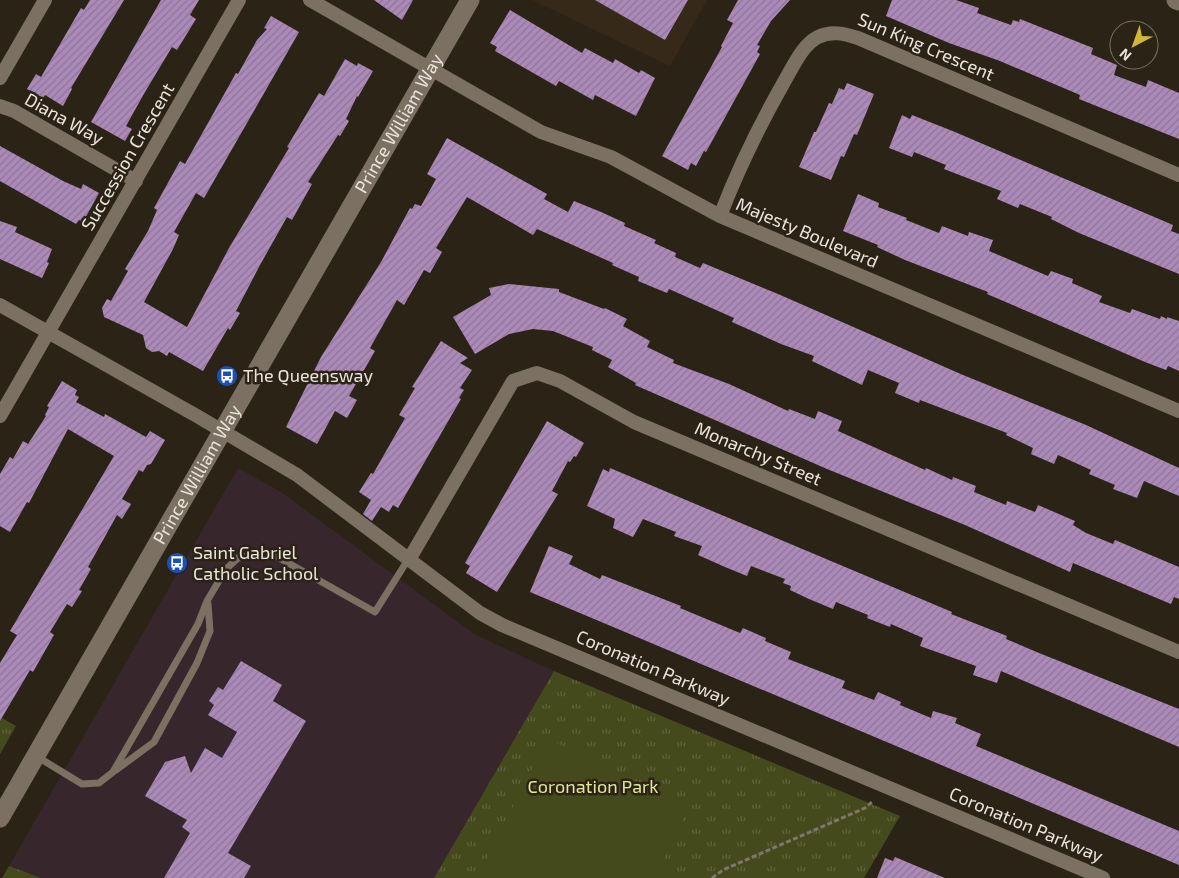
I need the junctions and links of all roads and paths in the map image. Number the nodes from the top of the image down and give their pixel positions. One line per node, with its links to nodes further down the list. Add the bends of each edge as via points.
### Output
1 (45, 0): 8 (street)
2 (240, 0): 11 (street, Succession Crescent)
3 (310, 0): 7 (street, Majesty Boulevard)
4 (470, 0): 7 (street, Prince William Way)
5 (1176, 0): 6 (street)
6 (1179, 2)
7 (431, 70): 12 (street, Majesty Boulevard, via 541,132 611,157); 17 (street, Prince William Way)
8 (0, 78)
9 (0, 106): 11 (street, Diana Way)
10 (1179, 176): 12 (street, Sun King Crescent, via 858,38 827,33 804,48 750,143)
11 (136, 181): 14 (street, Succession Crescent)
12 (720, 216): 15 (street, Majesty Boulevard)
13 (0, 305): 14 (street)
14 (48, 332): 16 (street, Succession Crescent); 17 (street)
15 (1179, 411)
16 (0, 416)
17 (223, 430): 18 (street, Coronation Parkway, via 297,475); 21 (street, Prince William Way)
18 (410, 558): 19 (lane, via 375,612 274,555 266,554 248,554 238,558 226,569); 20 (street, Monarchy Street, via 513,381 537,373 560,381 634,422); 27 (street, Coronation Parkway, via 480,613 502,625)
19 (208, 601): 22 (lane); 22 (lane, via 210,632 154,742)
20 (1179, 652)
21 (36, 756): 22 (lane, via 82,784 99,783); 24 (street, Prince William Way)
22 (113, 772)
23 (872, 802): 25 (path)
24 (0, 818)
25 (718, 876): 26 (path)
26 (712, 878)
27 (1103, 878)

